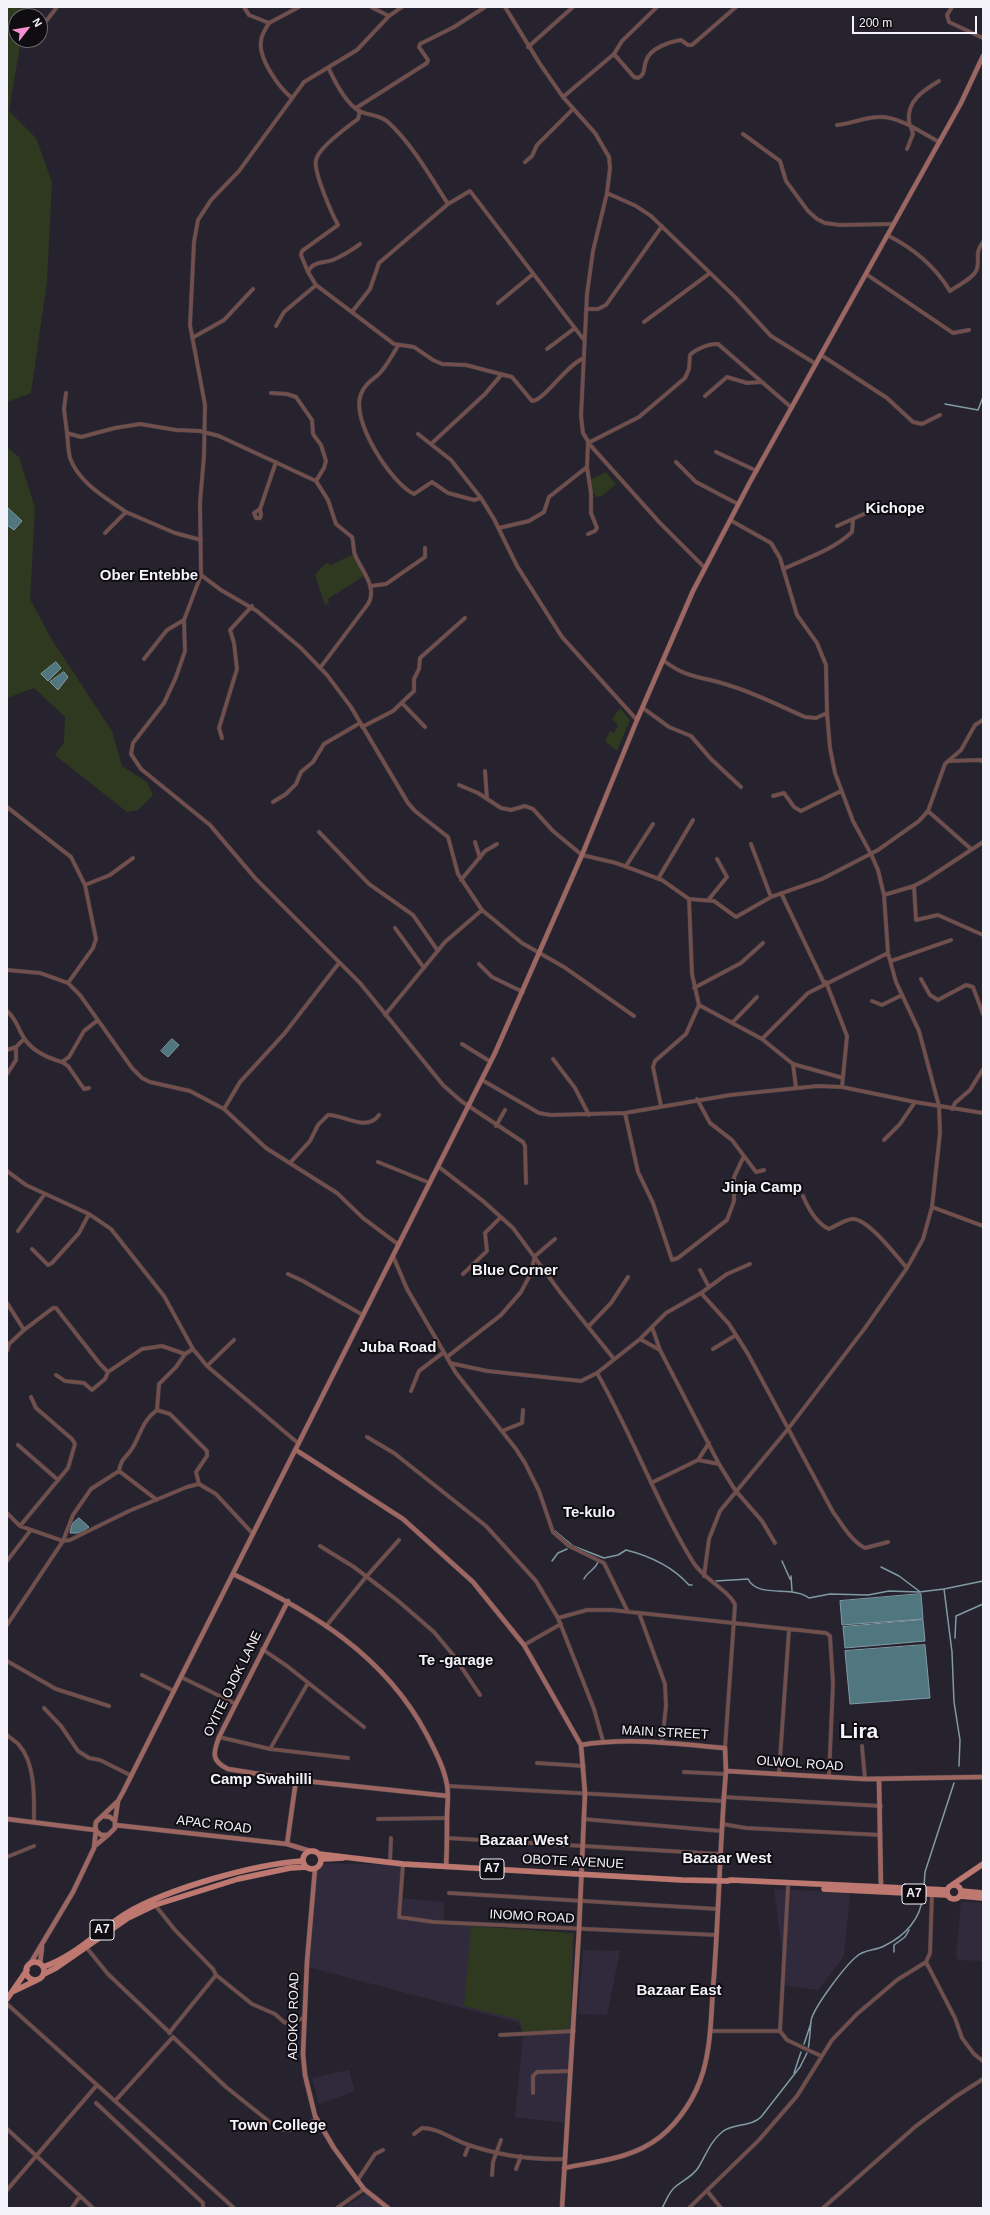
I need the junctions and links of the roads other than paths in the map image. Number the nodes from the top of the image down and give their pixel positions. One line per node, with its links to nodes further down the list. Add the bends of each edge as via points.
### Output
1 (56, 7): 13 (street)
2 (244, 7): 14 (street, via 249,15)
3 (299, 7): 14 (street)
4 (371, 7): 12 (street)
5 (402, 7): 12 (street)
6 (485, 7): 24 (street, via 454,27 420,44 427,63)
7 (504, 7): 16 (street)
8 (573, 7): 16 (street)
9 (657, 7): 17 (street, via 622,41)
10 (736, 7): 17 (street, via 692,45 688,46 681,40 663,45 646,59 644,72 638,78 634,77)
11 (952, 7): 15 (street, via 947,15 949,22)
12 (389, 16): 19 (street, via 362,46)
13 (48, 18)
14 (269, 23): 22 (street, via 261,39 261,48 274,80)
15 (983, 38)
16 (528, 47): 21 (street)
17 (614, 54): 21 (street)
18 (983, 56): 28 (street, via 966,94)
19 (328, 69): 22 (street, via 309,78); 24 (street)
20 (939, 81): 26 (street, via 915,98 909,114)
21 (563, 97): 23 (street)
22 (292, 98): 51 (street, via 239,171 211,200 198,220 194,242)
23 (573, 109): 30 (street, via 537,145 532,156); 31 (street, via 596,133 607,152 610,168)
24 (358, 110): 32 (street, via 379,116 389,123 415,154); 38 (street, via 358,119 321,152 316,161 317,171 338,225 302,251 301,255)
25 (837, 125): 26 (street, via 881,117)
26 (910, 126): 28 (street); 29 (street, via 913,138)
27 (743, 134): 33 (street, via 780,161 786,181 817,219 840,225)
28 (939, 142): 33 (street)
29 (907, 148)
30 (525, 162)
31 (607, 193): 34 (street, via 636,206); 45 (street, via 590,266)
32 (448, 204): 40 (street, via 470,191); 46 (street, via 379,263 370,289)
33 (892, 224): 35 (street)
34 (662, 226): 39 (street); 45 (street, via 606,305 598,309)
35 (887, 235): 36 (street, via 922,257 938,273 950,291 975,273 977,251); 41 (street)
36 (983, 242)
37 (360, 244): 38 (street, via 335,260 319,262)
38 (308, 272): 42 (street)
39 (710, 273): 47 (street); 57 (street, via 771,336)
40 (533, 274): 44 (street); 49 (street)
41 (866, 274): 50 (street, via 953,333); 55 (street)
42 (316, 285): 46 (street); 48 (street, via 284,312)
43 (253, 289): 51 (street, via 224,320)
44 (498, 303)
45 (586, 309): 52 (street)
46 (352, 312): 53 (street, via 385,339)
47 (644, 322)
48 (276, 326)
49 (575, 328): 52 (street); 54 (street)
50 (969, 330)
51 (192, 338): 65 (street, via 205,405)
52 (584, 340): 56 (street)
53 (398, 346): 58 (street, via 414,347 442,364 460,364); 76 (street, via 361,394 358,409 372,446 381,461 412,493 417,494 432,482 448,493 473,500)
54 (547, 349)
55 (821, 355): 57 (street); 64 (street, via 887,398 913,422 922,424)
56 (584, 358): 58 (street, via 571,366 535,401 527,397 514,378); 68 (street, via 581,421)
57 (816, 364): 63 (street)
58 (502, 374): 69 (street, via 485,394)
59 (761, 382): 62 (street, via 747,383 727,377); 63 (street); 68 (street, via 718,344 710,344 692,353 685,378 642,414)
60 (66, 393): 66 (street, via 64,410)
61 (271, 393): 75 (street, via 296,397 312,420 313,434 321,445 326,461)
62 (705, 396)
63 (792, 408): 74 (street)
64 (940, 415)
65 (205, 432): 66 (street, via 140,424 81,437); 71 (street, via 239,443); 87 (street, via 200,495)
66 (67, 433): 80 (street, via 71,459 80,474 92,488)
67 (418, 434): 69 (street)
68 (588, 443): 73 (street); 89 (street)
69 (431, 444): 76 (street, via 452,460)
70 (716, 452): 74 (street)
71 (276, 462): 75 (street); 78 (street)
72 (676, 462): 77 (street, via 696,482)
73 (587, 467): 84 (street, via 548,496 544,512 538,517 529,522); 86 (street, via 591,513 597,528)
74 (757, 471): 77 (street)
75 (316, 481): 92 (street, via 328,500 336,524 352,537 355,555)
76 (481, 498): 84 (street)
77 (738, 504): 81 (street)
78 (260, 509)
79 (896, 511): 82 (street, via 875,509)
80 (126, 512): 85 (street); 87 (street, via 175,533)
81 (730, 520): 89 (street); 90 (street, via 771,544)
82 (853, 520): 83 (street); 90 (street, via 852,532 840,541 815,556)
83 (837, 526)
84 (499, 528): 102 (street, via 517,566 562,637)
85 (105, 533)
86 (588, 534)
87 (201, 540): 91 (street)
88 (425, 548): 92 (street, via 426,557 386,584)
89 (705, 568): 97 (street)
90 (783, 569): 101 (street, via 797,615 825,659)
91 (201, 575): 93 (street, via 221,590); 95 (street)
92 (371, 586): 98 (street, via 372,595 368,604)
93 (252, 606): 98 (street); 106 (street, via 230,630 237,669 219,728)
94 (465, 618): 99 (street, via 422,656 414,679 415,691)
95 (184, 620): 96 (street, via 167,630); 150 (street, via 185,651 176,677 164,704 133,743 133,759 140,769 210,825 247,869)
96 (144, 659)
97 (663, 660): 100 (street); 101 (street, via 692,677 730,685 805,717 816,718)
98 (320, 668): 104 (street, via 345,698)
99 (402, 704): 104 (street, via 389,714); 105 (street)
100 (643, 708): 102 (street); 111 (street, via 669,727 690,736)
101 (827, 713): 112 (street, via 830,748)
102 (637, 720): 127 (street)
103 (983, 720): 107 (street, via 975,725 961,750)
104 (361, 725): 115 (street, via 324,744 313,762 301,772 296,784); 133 (street, via 408,803 448,836)
105 (425, 727)
106 (222, 738)
107 (948, 761): 108 (street); 117 (street, via 943,768)
108 (983, 762)
109 (485, 770): 114 (street)
110 (459, 785): 114 (street)
111 (741, 787)
112 (841, 791): 113 (street, via 801,811 794,807 784,793); 126 (street, via 853,821)
113 (773, 796)
114 (488, 799): 127 (street, via 507,810 525,806 533,809 553,831)
115 (273, 802)
116 (7, 807): 134 (street, via 68,854)
117 (928, 811): 125 (street); 126 (street, via 892,842)
118 (693, 820): 132 (street)
119 (653, 824): 131 (street)
120 (320, 832): 146 (street, via 370,884 413,915)
121 (475, 842): 129 (street)
122 (983, 842): 125 (street)
123 (497, 844): 129 (street, via 485,851)
124 (751, 844): 138 (street)
125 (971, 849): 135 (street)
126 (871, 854): 136 (street, via 822,879); 137 (street)
127 (582, 856): 131 (street); 148 (street)
128 (133, 858): 134 (street, via 110,875)
129 (480, 858): 133 (street)
130 (717, 859): 140 (street, via 727,877)
131 (626, 866): 132 (street)
132 (658, 879): 139 (street)
133 (461, 880): 141 (street)
134 (85, 885): 155 (street, via 96,939 93,948)
135 (914, 886): 137 (street); 143 (street, via 916,920 938,915)
136 (781, 893): 138 (street); 156 (street)
137 (884, 895): 147 (street)
138 (771, 897): 140 (street, via 736,917 718,902)
139 (689, 899): 140 (street); 157 (street)
140 (709, 899)
141 (482, 910): 146 (street); 148 (street, via 522,943)
142 (395, 928): 152 (street)
143 (983, 936)
144 (951, 940): 149 (street)
145 (763, 943): 157 (street, via 741,963)
146 (438, 951): 152 (street)
147 (888, 952): 149 (street); 156 (street)
148 (540, 954): 158 (street); 166 (street, via 564,967)
149 (891, 961): 159 (street)
150 (339, 963): 165 (street, via 360,983); 192 (street, via 284,1034 240,1082)
151 (479, 964): 158 (street, via 492,976)
152 (424, 968): 165 (street)
153 (7, 970): 155 (street, via 40,973)
154 (920, 979): 164 (street, via 930,995 938,1000 966,985 973,987)
155 (68, 983): 167 (street)
156 (825, 983): 170 (street, via 803,997); 182 (street, via 847,1036)
157 (694, 988): 162 (street)
158 (523, 992): 177 (street)
159 (902, 995): 161 (street, via 882,1005); 191 (street, via 919,1031)
160 (757, 997): 168 (street)
161 (872, 1001)
162 (699, 1005): 168 (street); 190 (street, via 686,1034 655,1061 653,1067)
163 (7, 1011): 169 (street)
164 (983, 1014)
165 (385, 1015): 189 (street, via 443,1085)
166 (634, 1016)
167 (98, 1020): 174 (street, via 84,1031); 192 (street, via 142,1078 154,1084 190,1091)
168 (732, 1023): 170 (street)
169 (24, 1038): 172 (street); 176 (street, via 41,1054)
170 (762, 1039): 178 (street)
171 (462, 1044): 177 (street)
172 (16, 1047): 173 (street); 181 (street, via 16,1060)
173 (7, 1050)
174 (69, 1057): 176 (street); 179 (street)
175 (553, 1059): 198 (street, via 575,1088)
176 (62, 1062): 179 (street)
177 (491, 1062): 183 (street)
178 (793, 1064): 182 (street); 186 (street)
179 (68, 1066): 185 (street, via 84,1089)
180 (983, 1069): 193 (street, via 969,1092 955,1103)
181 (7, 1074)
182 (842, 1078): 184 (street)
183 (482, 1080): 189 (street); 198 (street, via 539,1113)
184 (842, 1087): 186 (street); 188 (street)
185 (89, 1088)
186 (796, 1088): 187 (street)
187 (697, 1099): 190 (street); 201 (street, via 710,1123 732,1140)
188 (915, 1102): 191 (street); 200 (street, via 900,1124)
189 (469, 1106): 199 (street); 204 (street)
190 (661, 1106): 195 (street)
191 (939, 1106): 193 (street); 211 (street, via 940,1133)
192 (224, 1109): 203 (street, via 266,1148)
193 (952, 1109): 196 (street)
194 (505, 1110): 199 (street)
195 (625, 1113): 198 (street); 201 (street, via 638,1172 653,1203 672,1260 676,1260 727,1220 734,1201 734,1177)
196 (983, 1113)
197 (379, 1115): 203 (street, via 373,1121 366,1122 345,1121 328,1115)
198 (589, 1115)
199 (496, 1126): 208 (street, via 525,1146)
200 (884, 1140)
201 (744, 1156): 205 (street, via 756,1172)
202 (378, 1162): 207 (street)
203 (290, 1164): 217 (street, via 337,1193 363,1218)
204 (438, 1167): 207 (street); 213 (street)
205 (764, 1170)
206 (7, 1171): 209 (street)
207 (430, 1183): 217 (street)
208 (526, 1183)
209 (44, 1195): 212 (street); 215 (street)
210 (803, 1196): 222 (street, via 816,1218 827,1228 857,1219 872,1230)
211 (932, 1207): 214 (street); 222 (street, via 923,1239)
212 (88, 1214): 218 (street, via 79,1233 52,1263 44,1263); 238 (street, via 118,1237 151,1279 178,1319)
213 (501, 1217): 220 (street); 225 (street, via 485,1233 487,1251)
214 (983, 1226)
215 (18, 1231)
216 (555, 1239): 220 (street)
217 (399, 1245): 219 (street)
218 (32, 1249)
219 (393, 1256): 230 (street); 241 (street, via 407,1289)
220 (535, 1256): 231 (street); 243 (street, via 530,1274 515,1299 501,1315)
221 (750, 1264): 227 (street)
222 (907, 1268): 254 (street)
223 (700, 1270): 227 (street)
224 (288, 1274): 230 (street)
225 (464, 1274)
226 (628, 1278): 231 (street, via 611,1303)
227 (709, 1287): 228 (street)
228 (701, 1293): 232 (street, via 666,1313); 234 (street)
229 (7, 1303): 233 (street)
230 (363, 1315): 258 (street)
231 (588, 1327): 244 (street)
232 (652, 1327): 235 (street); 239 (street)
233 (24, 1330): 240 (street, via 9,1344); 247 (street, via 55,1307)
234 (736, 1335): 237 (street); 254 (street)
235 (640, 1339): 239 (street); 244 (street)
236 (234, 1340): 246 (street)
237 (713, 1348)
238 (193, 1349): 242 (street); 246 (street)
239 (660, 1350): 257 (street)
240 (7, 1351)
241 (444, 1352): 243 (street); 250 (street, via 419,1371)
242 (185, 1354): 247 (street, via 162,1346 142,1349); 252 (street, via 159,1384)
243 (447, 1357): 245 (street)
244 (614, 1359): 248 (street)
245 (450, 1363): 248 (street, via 487,1371 577,1381); 255 (street, via 473,1397)
246 (207, 1366): 258 (street)
247 (108, 1372): 249 (street, via 105,1379 92,1390 84,1383 65,1381)
248 (597, 1373): 265 (street)
249 (56, 1375)
250 (411, 1391)
251 (31, 1398): 264 (street, via 36,1408 75,1444 68,1468)
252 (157, 1410): 263 (street, via 147,1419 132,1448 120,1461); 266 (street, via 170,1414 207,1451 207,1456 196,1472)
253 (523, 1410): 255 (street, via 522,1423)
254 (788, 1429): 267 (street); 275 (street, via 833,1512 855,1541 865,1548)
255 (502, 1431): 283 (street, via 516,1448 539,1491 552,1532 568,1546 604,1563)
256 (367, 1437): 285 (street, via 399,1458 486,1526 536,1581)
257 (708, 1443): 261 (street); 262 (street)
258 (298, 1444): 260 (street)
259 (18, 1445): 264 (street)
260 (296, 1450): 272 (street); 291 (street, via 422,1534 473,1582)
261 (698, 1460): 262 (street); 265 (street)
262 (719, 1464): 267 (street)
263 (119, 1471): 268 (street); 274 (street, via 91,1489 73,1515)
264 (58, 1480): 270 (street)
265 (651, 1483): 281 (street, via 677,1535)
266 (199, 1484): 268 (street); 272 (street, via 216,1494)
267 (735, 1490): 276 (street, via 762,1521); 281 (street, via 713,1526)
268 (157, 1500): 274 (street)
269 (7, 1513): 270 (street)
270 (20, 1526): 271 (street)
271 (30, 1531): 274 (street); 278 (street)
272 (253, 1534): 279 (street)
273 (399, 1540): 280 (street)
274 (63, 1541): 286 (street)
275 (888, 1542)
276 (775, 1543)
277 (320, 1546): 280 (street)
278 (7, 1560)
279 (233, 1574): 282 (street); 295 (street)
280 (366, 1576): 289 (street); 298 (street, via 444,1643)
281 (704, 1576): 288 (street, via 734,1603)
282 (288, 1601): 289 (street); 292 (street, OYITE OJOK LANE)
283 (628, 1612): 284 (street); 285 (street, via 587,1610)
284 (639, 1613): 288 (street); 306 (street, via 665,1684 666,1706)
285 (558, 1618): 287 (street)
286 (7, 1624)
287 (561, 1624): 291 (street); 305 (street)
288 (733, 1624): 290 (street); 309 (street)
289 (327, 1625): 323 (street, via 377,1668 398,1690 432,1745)
290 (789, 1630): 316 (street); 318 (street, via 826,1633 830,1636 833,1683)
291 (524, 1645): 307 (street)
292 (262, 1649): 296 (street); 299 (street, OYITE OJOK LANE)
293 (7, 1661): 300 (street, via 56,1689)
294 (142, 1675): 297 (street)
295 (181, 1677): 297 (street); 299 (street)
296 (308, 1683): 302 (street); 310 (street)
297 (174, 1691): 317 (street)
298 (480, 1695)
299 (236, 1704): 304 (street, OYITE OJOK LANE)
300 (109, 1706)
301 (44, 1708): 317 (street, via 61,1726 78,1751)
302 (364, 1727)
303 (7, 1735): 334 (street, via 19,1745 26,1757 33,1788)
304 (219, 1737): 310 (street); 322 (street, OYITE OJOK LANE, via 215,1749 215,1759 219,1765 228,1769)
305 (604, 1741): 306 (street, MAIN STREET); 307 (street, MAIN STREET)
306 (662, 1743): 309 (street, MAIN STREET)
307 (581, 1745): 313 (street)
308 (862, 1746): 320 (street)
309 (725, 1748): 315 (street, MAIN STREET)
310 (270, 1749): 311 (street)
311 (348, 1758)
312 (537, 1762): 313 (street)
313 (584, 1766): 324 (street)
314 (684, 1772): 315 (street)
315 (725, 1772): 316 (street, OLWOL ROAD); 326 (street)
316 (779, 1773): 318 (street, OLWOL ROAD)
317 (132, 1776): 327 (street)
318 (829, 1776): 320 (street, OLWOL ROAD)
319 (983, 1777): 321 (street, OLWOL ROAD)
320 (864, 1779): 321 (street, OLWOL ROAD)
321 (879, 1779): 328 (street)
322 (296, 1780): 325 (street, OYITE OJOK LANE); 343 (street)
323 (448, 1786): 324 (street); 325 (street)
324 (585, 1793): 326 (street); 333 (street)
325 (448, 1796): 330 (street)
326 (723, 1799): 328 (street); 336 (street)
327 (118, 1801): 329 (street); 335 (street)
328 (881, 1806): 340 (street)
329 (103, 1816): 335 (street, via 110,1817); 337 (street, via 98,1820)
330 (447, 1818): 332 (street); 342 (street)
331 (7, 1819): 334 (street)
332 (378, 1819)
333 (583, 1819): 338 (street); 346 (street)
334 (34, 1823): 337 (street)
335 (115, 1823): 339 (street, via 114,1831); 343 (street, APAC ROAD)
336 (722, 1824): 338 (street); 340 (street, via 746,1828)
337 (96, 1829): 339 (street, via 101,1834); 344 (street)
338 (721, 1831): 348 (street)
339 (108, 1835): 344 (street)
340 (881, 1835): 363 (street)
341 (391, 1838): 352 (street)
342 (447, 1838): 346 (street); 355 (street)
343 (287, 1844): 347 (street, APAC ROAD)
344 (96, 1845): 375 (street)
345 (34, 1846): 349 (street)
346 (582, 1846): 348 (street); 357 (street)
347 (310, 1851): 350 (main road, A7); 351 (main road, via 305,1855)
348 (720, 1854): 359 (street)
349 (7, 1857)
350 (320, 1857): 352 (main road, OBOTE AVENUE / A7); 356 (main road, via 320,1866)
351 (305, 1864): 356 (main road, A7); 371 (main road, A7, via 198,1887)
352 (390, 1864): 353 (main road, OBOTE AVENUE / A7)
353 (403, 1864): 355 (main road, OBOTE AVENUE / A7); 373 (street, INOMO ROAD, via 399,1917 434,1922)
354 (983, 1864): 358 (main road)
355 (446, 1866): 357 (main road, OBOTE AVENUE / A7)
356 (315, 1869): 388 (street, ADOKO ROAD)
357 (582, 1873): 359 (main road, OBOTE AVENUE / A7); 370 (street)
358 (966, 1876): 361 (main road); 365 (main road)
359 (718, 1881): 360 (main road, OBOTE AVENUE / A7); 372 (street)
360 (727, 1881): 362 (main road, OBOTE AVENUE / A7); 363 (main road, OBOTE AVENUE / A7)
361 (952, 1885): 364 (main road); 365 (main road, via 957,1885)
362 (788, 1887): 363 (main road, OBOTE AVENUE / A7); 390 (street)
363 (881, 1890): 364 (main road, A7); 368 (main road, A7)
364 (947, 1892): 365 (main road, A7, via 954,1899); 368 (main road, A7)
365 (960, 1892): 367 (main road); 369 (main road)
366 (450, 1893): 370 (street)
367 (983, 1893)
368 (932, 1894): 377 (street, via 930,1953)
369 (983, 1898)
370 (580, 1901): 372 (street); 373 (street)
371 (154, 1903): 376 (main road, A7); 380 (main road, A7, via 126,1914); 383 (street, via 174,1930)
372 (718, 1909): 374 (street)
373 (579, 1930): 374 (street, INOMO ROAD); 389 (street)
374 (717, 1935): 391 (street)
375 (42, 1946): 378 (street); 379 (street)
376 (86, 1947): 380 (main road, A7); 392 (street, via 108,1974)
377 (926, 1962): 395 (street, via 882,1991 856,2014); 396 (street, via 962,2038)
378 (30, 1964): 379 (main road, A7); 381 (main road, A7)
379 (42, 1965): 380 (main road, A7); 382 (main road)
380 (54, 1966): 382 (main road, A7)
381 (27, 1970): 384 (main road, via 29,1978); 385 (main road, A7)
382 (44, 1974): 384 (main road, A7)
383 (216, 1975): 388 (street, via 252,2004 275,2014 284,2022); 392 (street)
384 (37, 1980): 385 (main road, A7)
385 (12, 1993): 386 (main road, A7)
386 (7, 1999)
387 (7, 2004): 399 (street)
388 (304, 2018): 403 (street, ADOKO ROAD, via 305,2075)
389 (574, 2030): 393 (street); 397 (street)
390 (780, 2030): 391 (street); 395 (street, via 787,2040)
391 (710, 2031): 414 (street, via 700,2082 688,2104 666,2132 643,2148 623,2157)
392 (169, 2033): 394 (street)
393 (500, 2036)
394 (173, 2037): 401 (street); 403 (street, via 226,2087 276,2127 291,2131)
395 (821, 2056): 420 (street, via 797,2096 760,2140)
396 (983, 2061)
397 (571, 2071): 400 (street, via 536,2072 533,2076); 413 (street)
398 (983, 2079): 431 (street, via 916,2126)
399 (97, 2085): 401 (street); 411 (street)
400 (533, 2093)
401 (115, 2101): 425 (street)
402 (96, 2103): 424 (street, via 203,2203)
403 (317, 2119): 417 (street, ADOKO ROAD)
404 (7, 2129): 411 (street)
405 (414, 2134): 407 (street, via 422,2128 435,2129)
406 (501, 2140): 409 (street)
407 (469, 2145): 409 (street); 410 (street)
408 (383, 2150): 417 (street, via 375,2154)
409 (496, 2152): 412 (street); 416 (street)
410 (465, 2155)
411 (35, 2156): 419 (street); 421 (street)
412 (521, 2156): 413 (street); 415 (street)
413 (564, 2159): 414 (street)
414 (564, 2168): 428 (street)
415 (516, 2169)
416 (492, 2175)
417 (357, 2181): 418 (street, ADOKO ROAD)
418 (364, 2189): 426 (street); 427 (street, ADOKO ROAD)
419 (7, 2190)
420 (708, 2192): 429 (street); 430 (street)
421 (80, 2196): 422 (street); 423 (street)
422 (72, 2208)
423 (93, 2208)
424 (203, 2208)
425 (234, 2208)
426 (337, 2208)
427 (388, 2208)
428 (562, 2208)
429 (689, 2208)
430 (721, 2208)
431 (823, 2208)

